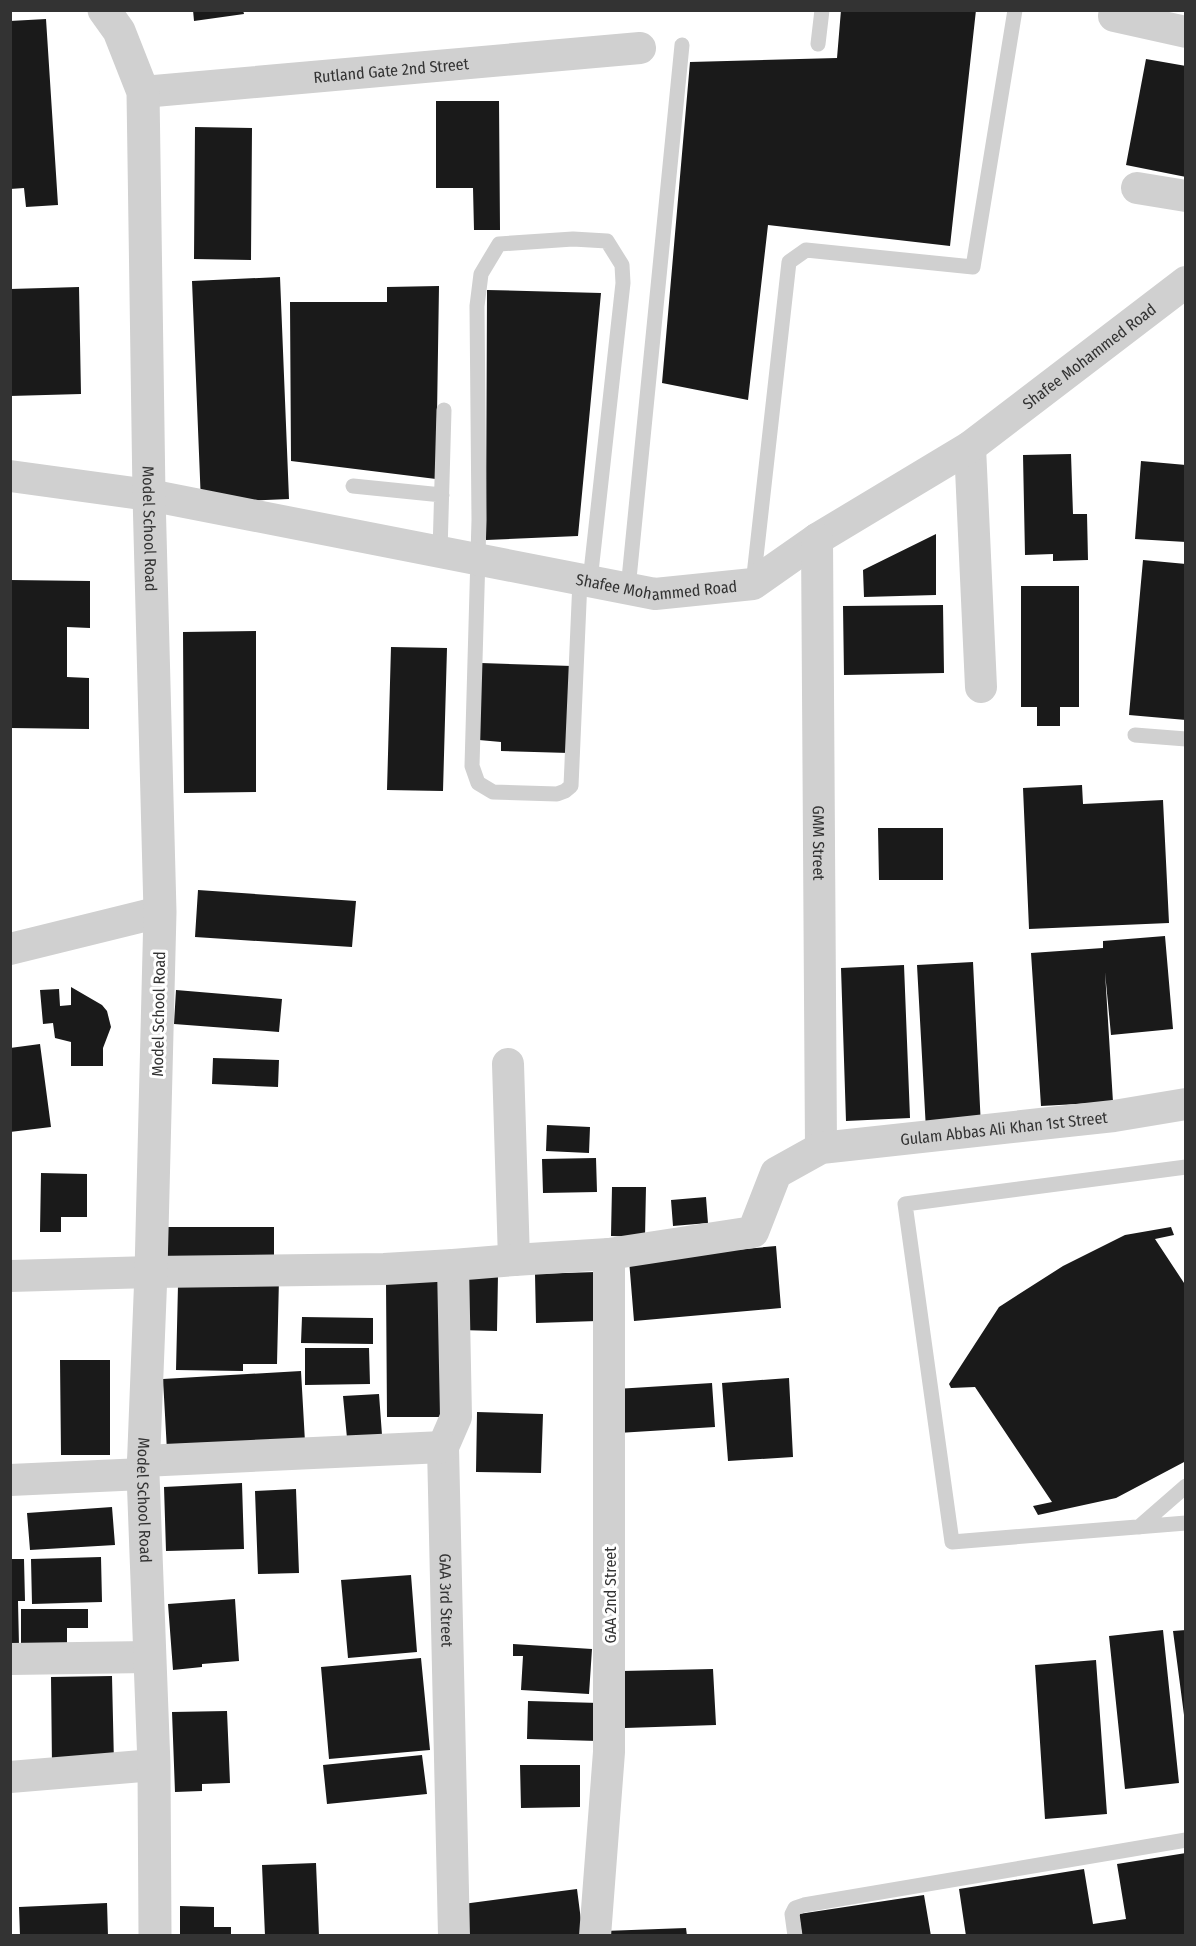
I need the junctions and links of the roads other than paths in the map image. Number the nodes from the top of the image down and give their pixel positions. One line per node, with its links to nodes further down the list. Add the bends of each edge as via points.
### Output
1 (104, 10): 9 (street, via 119,31)
2 (822, 10): 6 (lane)
3 (1015, 10): 23 (lane, via 973,267 806,250 789,262)
4 (1114, 16): 5 (street)
5 (1185, 32)
6 (818, 44)
7 (682, 45): 24 (lane)
8 (640, 48): 9 (street, Rutland Gate 2nd Street)
9 (143, 92): 17 (street, Model School Road)
10 (1137, 188): 11 (street)
11 (1185, 196)
12 (1185, 281): 14 (street, Shafee Mohammed Road)
13 (444, 410): 18 (lane)
14 (970, 447): 19 (street, Shafee Mohammed Road); 25 (street)
15 (10, 476): 17 (street, Shafee Mohammed Road)
16 (353, 486): 18 (lane)
17 (149, 495): 20 (street, Shafee Mohammed Road); 28 (street, Model School Road)
18 (442, 495): 20 (lane)
19 (817, 539): 23 (street, Shafee Mohammed Road); 32 (street, GMM Street)
20 (440, 552): 21 (street, Shafee Mohammed Road)
21 (478, 559): 22 (street, Shafee Mohammed Road); 22 (lane, via 472,766 478,783 493,792 557,794 570,786); 22 (lane, via 477,306 481,274 499,244 607,241 622,265 623,283)
22 (585, 580): 24 (street, Shafee Mohammed Road)
23 (753, 584): 24 (street, Shafee Mohammed Road, via 655,594)
24 (628, 589)
25 (981, 687)
26 (1135, 735): 27 (lane)
27 (1185, 739)
28 (160, 912): 29 (street); 37 (street, Model School Road)
29 (10, 949)
30 (508, 1064): 35 (street)
31 (1185, 1104): 32 (street, Gulam Abbas Ali Khan 1st Street, via 1114,1116)
32 (821, 1148): 34 (street, via 776,1173 753,1232)
33 (1185, 1167): 44 (lane, via 905,1204 952,1542)
34 (609, 1254): 35 (street); 52 (street, GAA 2nd Street, via 609,1752)
35 (514, 1260): 36 (street)
36 (453, 1265): 37 (street); 39 (street, GAA 3rd Street, via 456,1418)
37 (151, 1272): 38 (street); 40 (street, Model School Road)
38 (10, 1276)
39 (443, 1447): 40 (street); 51 (street, GAA 3rd Street)
40 (143, 1468): 41 (street); 45 (street, Model School Road)
41 (10, 1480)
42 (1185, 1486): 44 (lane)
43 (1185, 1523): 44 (lane)
44 (1139, 1527)
45 (148, 1657): 46 (street); 47 (street, Model School Road)
46 (10, 1659)
47 (154, 1765): 48 (street); 50 (street, Model School Road)
48 (10, 1777)
49 (1185, 1840): 53 (lane, via 804,1905 792,1914)
50 (154, 1935)
51 (454, 1935)
52 (595, 1935)
53 (795, 1935)

